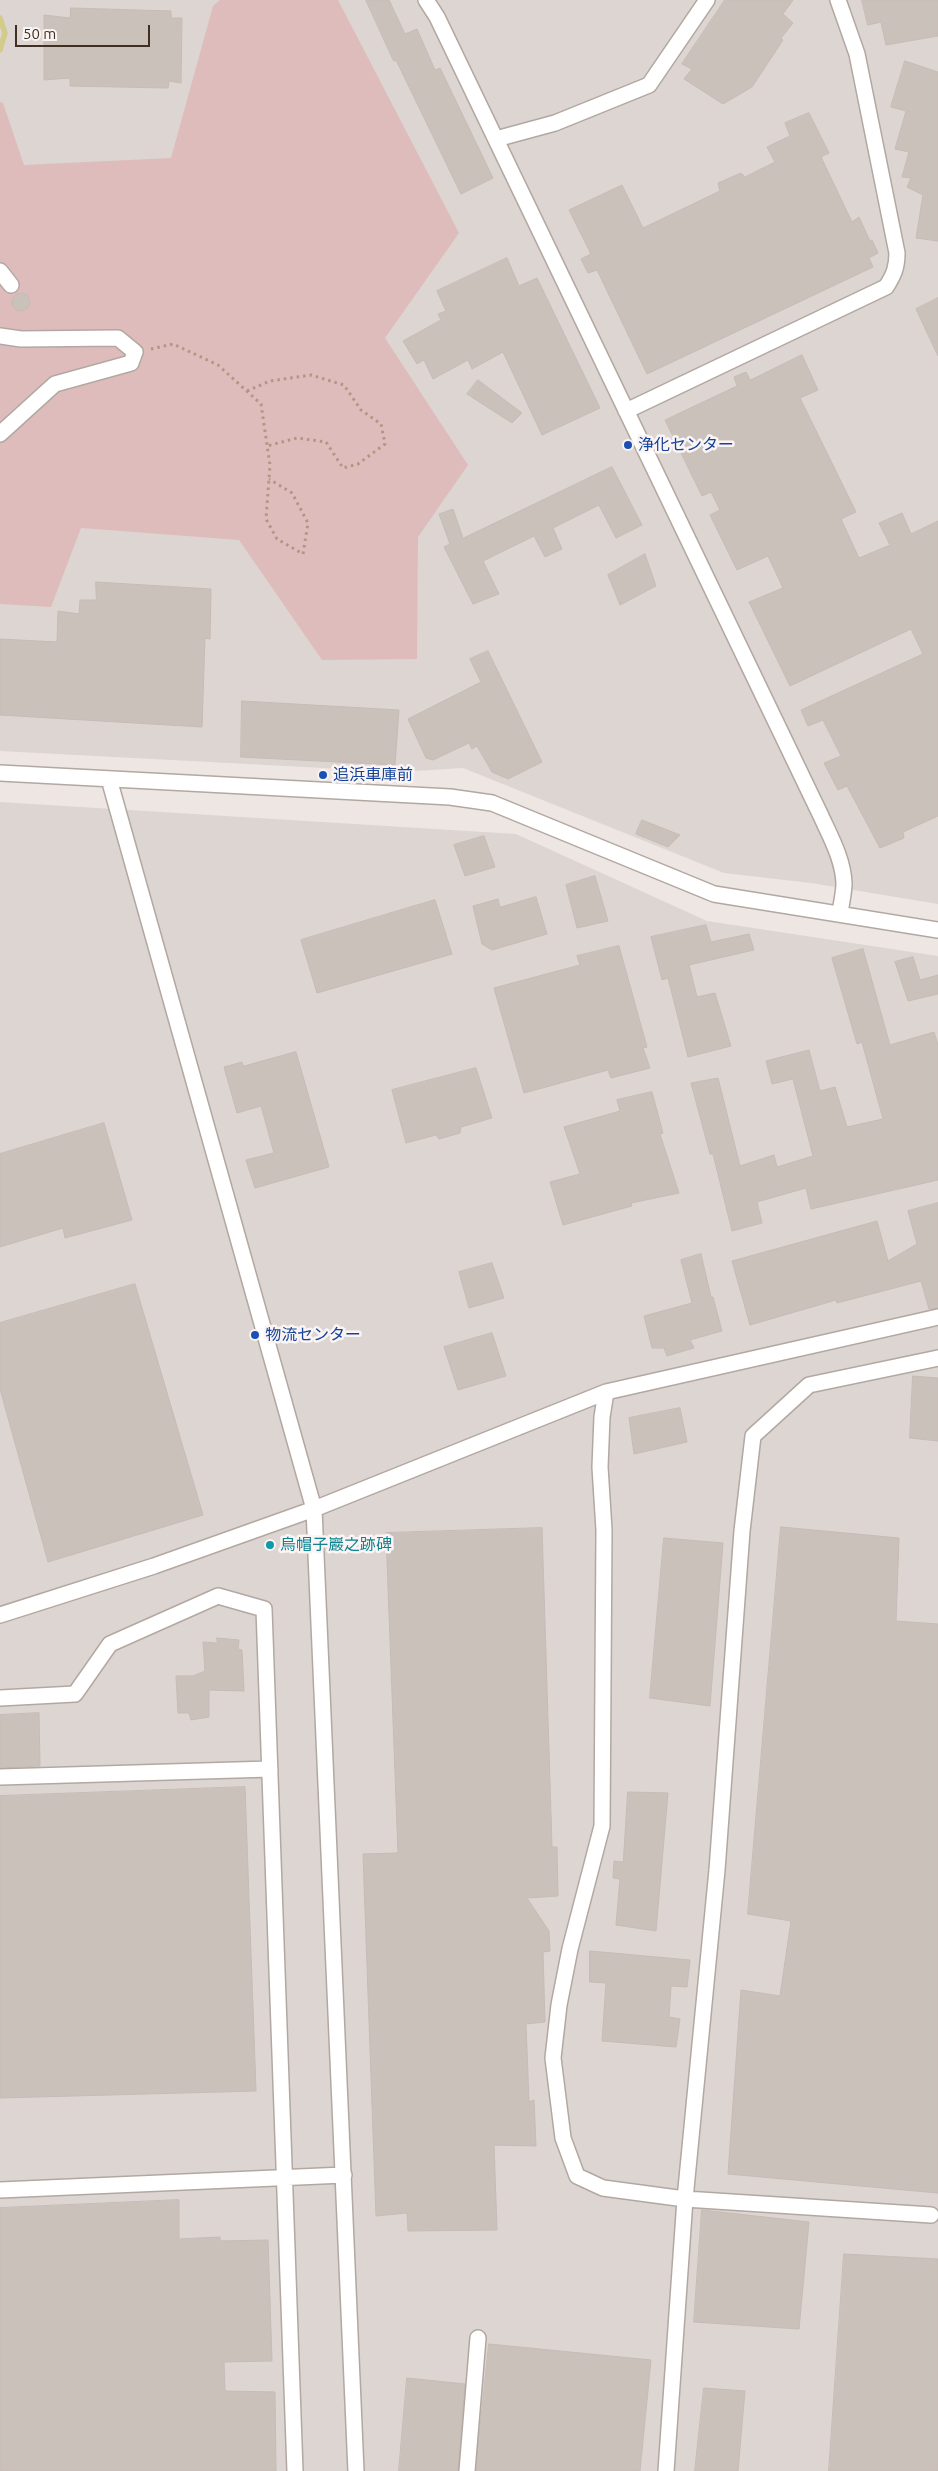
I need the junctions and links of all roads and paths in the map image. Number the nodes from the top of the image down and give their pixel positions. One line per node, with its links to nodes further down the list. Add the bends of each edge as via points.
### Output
1 (426, 0): 4 (street)
2 (707, 0): 4 (street, via 649,85 555,123)
3 (838, 0): 10 (street, via 856,54 897,253 894,276 886,287)
4 (496, 139): 10 (street)
5 (0, 271): 6 (street)
6 (11, 285)
7 (0, 336): 8 (street, via 21,339 118,338)
8 (135, 352): 9 (path, via 173,344 218,365); 11 (street, via 131,363 55,384)
9 (247, 391): 12 (path, via 261,404); 12 (path, via 270,381 311,375 344,385 361,410 381,424 385,444 358,464 344,468 326,442 297,438)
10 (626, 411): 16 (street, via 836,849 844,883)
11 (0, 434)
12 (267, 446): 13 (path)
13 (269, 479): 13 (path, via 266,520 277,539 303,554 308,523 292,493)
14 (0, 773): 15 (street)
15 (109, 779): 16 (street, via 492,803 714,894); 21 (street)
16 (840, 914): 17 (street)
17 (938, 930)
18 (938, 1317): 20 (street)
19 (938, 1358): 29 (street, via 809,1385 753,1436 742,1531 717,1870)
20 (606, 1392): 21 (street); 29 (street, via 600,1467 604,1530 602,1826 568,1958 553,2058 563,2138 577,2176 603,2188)
21 (314, 1509): 22 (street, via 154,1566); 26 (street)
22 (0, 1615)
23 (0, 1698): 24 (street, via 75,1694 110,1644 218,1596 264,1609)
24 (270, 1769): 25 (street); 27 (street)
25 (0, 1777)
26 (344, 2175): 27 (street); 33 (street)
27 (286, 2177): 28 (street); 32 (street)
28 (0, 2190)
29 (685, 2199): 30 (street); 35 (street)
30 (931, 2215)
31 (478, 2338): 34 (street)
32 (295, 2471)
33 (356, 2471)
34 (467, 2471)
35 (666, 2471)

